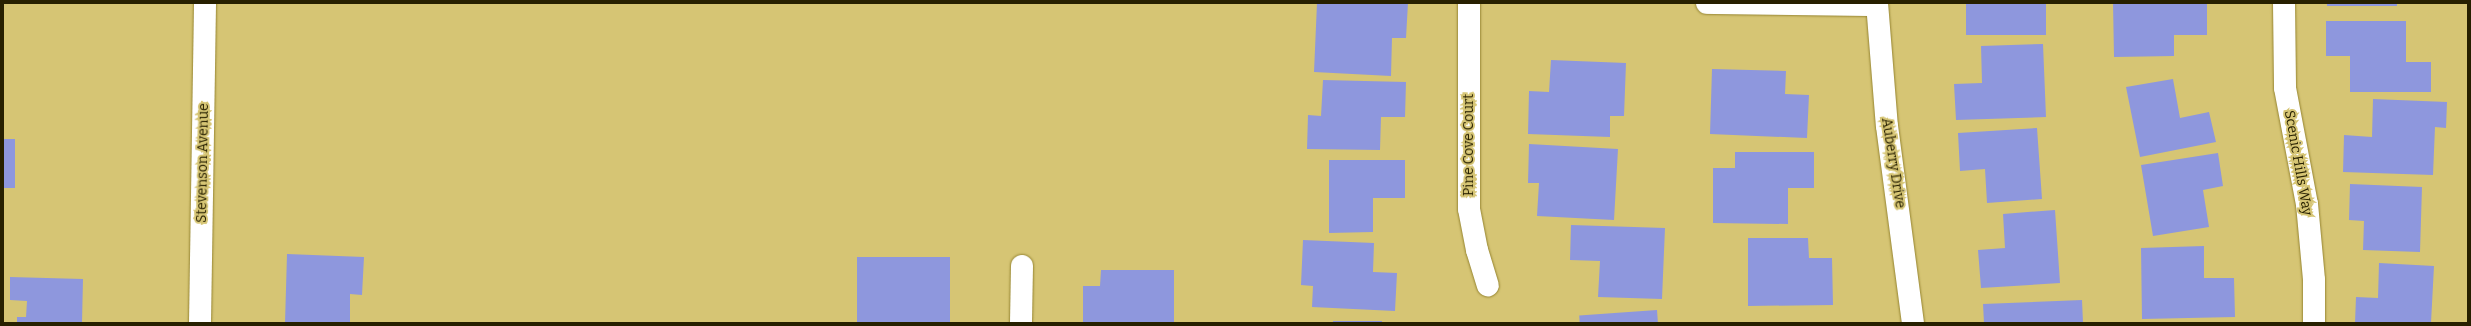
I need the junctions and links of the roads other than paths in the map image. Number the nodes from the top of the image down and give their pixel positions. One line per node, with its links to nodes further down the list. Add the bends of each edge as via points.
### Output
1 (205, 3): 8 (street, Stevenson Avenue)
2 (1469, 3): 7 (street, Pine Cove Court, via 1470,209)
3 (1707, 3): 5 (street)
4 (2284, 3): 11 (street, Scenic Hills Way, via 2285,88 2307,204 2314,280)
5 (1877, 4): 10 (street, Auberry Drive, via 1886,126)
6 (1022, 266): 9 (street)
7 (1488, 285)
8 (200, 323)
9 (1021, 323)
10 (1913, 323)
11 (2314, 323)

